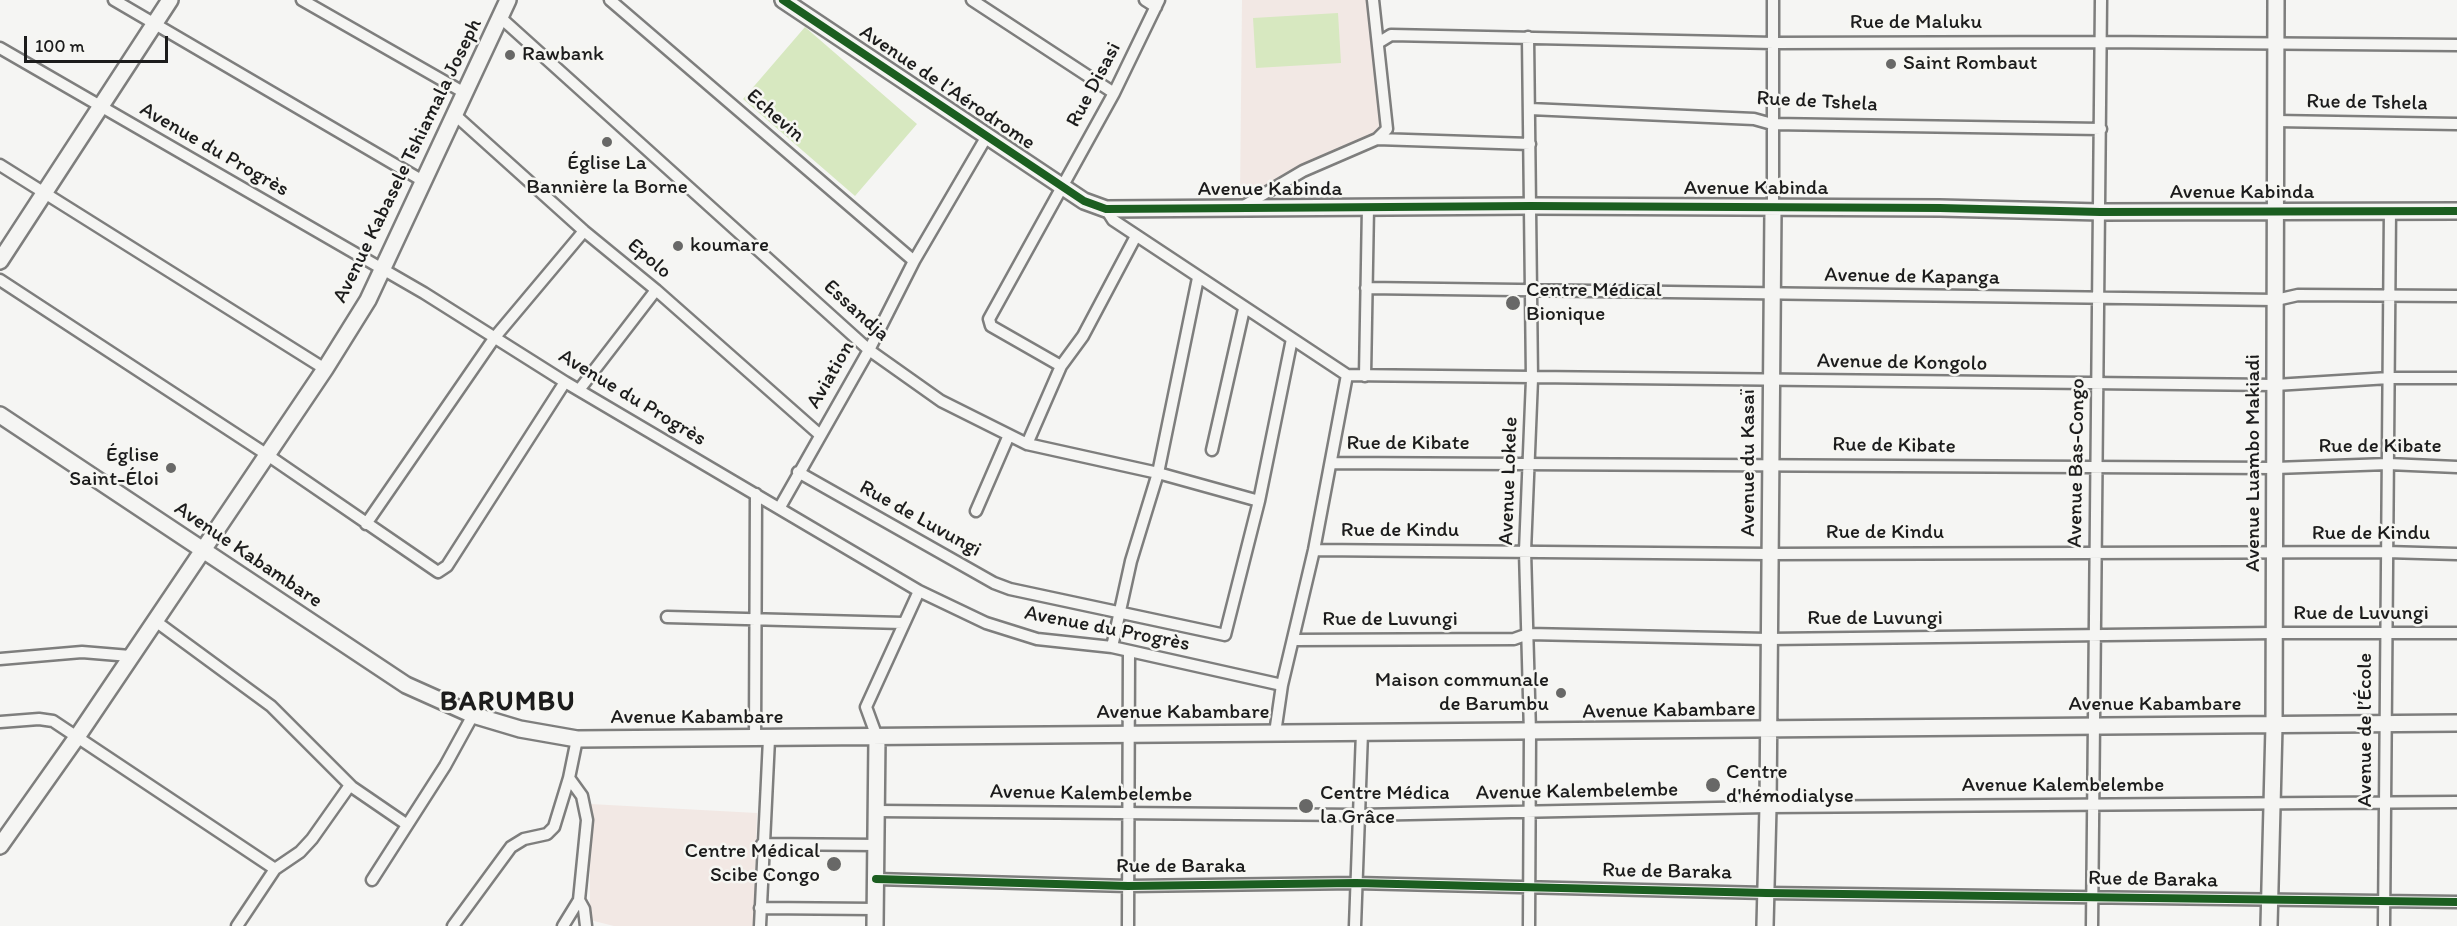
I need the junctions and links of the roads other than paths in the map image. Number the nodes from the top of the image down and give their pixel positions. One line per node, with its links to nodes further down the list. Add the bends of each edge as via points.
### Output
1 (114, 0): 14 (street)
2 (170, 0): 14 (main road)
3 (302, 0): 22 (street)
4 (610, 0): 50 (street, Echevin)
5 (783, 0): 31 (main road, Avenue de l’Aérodrome)
6 (972, 0): 23 (street)
7 (1145, 0): 12 (street)
8 (1373, 0): 17 (street)
9 (1773, 0): 18 (street, Avenue du Kasaï)
10 (2101, 0): 16 (street, Avenue Bas-Congo)
11 (2276, 0): 19 (main road, Avenue Luambo Makiadi)
12 (1158, 3): 23 (street, Rue Disasi)
13 (503, 6): 22 (main road, Avenue Kabasele Tshiamala Joseph); 65 (street, Essandja)
14 (155, 23): 24 (main road); 35 (street)
15 (1528, 37): 17 (street, Rue de Maluku, via 1391,35); 18 (street, Rue de Maluku); 25 (street, Avenue Lokele)
16 (2101, 42): 18 (street, Rue de Maluku); 19 (street, Rue de Maluku); 30 (street, Avenue Bas-Congo)
17 (1378, 43): 32 (street, via 1388,119 1387,129)
18 (1774, 43): 28 (street, Avenue du Kasaï)
19 (2276, 45): 20 (street, Rue de Maluku); 27 (main road, Avenue Luambo Makiadi)
20 (2457, 45)
21 (0, 48): 24 (street, Avenue du Progrès)
22 (463, 92): 26 (main road, Avenue Kabasele Tshiamala Joseph)
23 (1114, 93): 36 (street, Rue Disasi)
24 (100, 107): 37 (main road); 51 (street, Avenue du Progrès)
25 (1530, 110): 28 (street, Rue de Tshela, via 1754,118); 33 (street, Avenue Lokele)
26 (454, 114): 35 (main road, Avenue Kabasele Tshiamala Joseph); 47 (street, Epolo)
27 (2276, 121): 29 (street, Rue de Tshela); 44 (main road, Avenue Luambo Makiadi)
28 (1772, 124): 30 (street, Rue de Tshela); 41 (street, Avenue du Kasaï)
29 (2457, 124)
30 (2101, 129): 46 (street, Avenue Bas-Congo)
31 (987, 136): 36 (main road, Avenue de l’Aérodrome); 50 (street, Aviation)
32 (1377, 139): 33 (street); 39 (street, via 1303,171)
33 (1530, 144): 38 (street, Avenue Lokele)
34 (0, 165): 37 (street)
35 (423, 182): 51 (main road, Avenue Kabasele Tshiamala Joseph)
36 (1060, 186): 42 (main road, Avenue Kabinda); 66 (street, Rue Disasi, via 988,319 991,326)
37 (45, 193): 49 (main road); 67 (street)
38 (1531, 206): 40 (main road, Avenue Kabinda); 41 (main road, Avenue Kabinda); 56 (street, Avenue Lokele)
39 (1242, 207): 40 (main road, Avenue Kabinda); 42 (main road, Avenue Kabinda)
40 (1368, 207): 54 (street)
41 (1773, 208): 46 (main road, Avenue Kabinda); 57 (main road, Avenue du Kasaï)
42 (1106, 209): 48 (street, via 1113,220)
43 (2390, 210): 44 (main road, Avenue Kabinda); 45 (main road, Avenue Kabinda); 58 (street, Avenue de l’École)
44 (2277, 211): 46 (main road, Avenue Kabinda); 61 (main road, Avenue Luambo Makiadi)
45 (2457, 211)
46 (2100, 212): 60 (street, Avenue Bas-Congo)
47 (584, 231): 55 (street, Epolo); 63 (street)
48 (1136, 236): 52 (street); 66 (street, via 1083,336)
49 (0, 261)
50 (914, 261): 65 (street, Aviation)
51 (384, 269): 63 (street, Avenue du Progrès); 67 (main road, Avenue Kabasele Tshiamala Joseph)
52 (1198, 278): 62 (street); 92 (street)
53 (0, 280): 83 (street)
54 (1366, 288): 56 (street, Avenue de Kapanga); 69 (street)
55 (656, 290): 77 (street); 79 (street, Epolo)
56 (1530, 291): 57 (street, Avenue de Kapanga); 72 (street, Avenue Lokele)
57 (1771, 295): 60 (street, Avenue de Kapanga); 73 (main road, Avenue du Kasaï)
58 (2389, 295): 59 (street, Avenue de Kapanga); 61 (street, Avenue de Kapanga, via 2298,295); 70 (street, Avenue de l’École)
59 (2457, 296)
60 (2098, 299): 61 (street, Avenue de Kapanga); 75 (street, Avenue Bas-Congo)
61 (2276, 300): 76 (main road, Avenue Luambo Makiadi)
62 (1244, 309): 64 (street); 82 (street)
63 (495, 337): 74 (street, Avenue du Progrès); 97 (street)
64 (1292, 339): 68 (street); 94 (street)
65 (869, 351): 79 (street, Aviation); 80 (street, Essandja, via 941,401)
66 (1061, 366): 81 (street)
67 (325, 369): 83 (main road, Avenue Kabasele Tshiamala Joseph)
68 (1347, 375): 69 (street, Avenue de Kongolo); 84 (street)
69 (1365, 375): 72 (street, Avenue de Kongolo)
70 (2389, 378): 71 (street, Avenue de Kongolo); 76 (street, Avenue de Kongolo); 87 (street, Avenue de l’École)
71 (2457, 378)
72 (1532, 379): 73 (street, Avenue de Kongolo); 85 (street, Avenue Lokele)
73 (1770, 381): 75 (street, Avenue de Kongolo); 86 (main road, Avenue du Kasaï)
74 (565, 382): 77 (street, Avenue du Progrès); 97 (street, via 444,570 432,570)
75 (2098, 384): 76 (street, Avenue de Kongolo); 88 (street, Avenue Bas-Congo)
76 (2275, 385): 90 (main road, Avenue Luambo Makiadi)
77 (579, 390): 93 (street, Avenue du Progrès)
78 (0, 415): 98 (main road, Avenue Kabambare)
79 (819, 434): 91 (street, Aviation)
80 (1009, 435): 81 (street, Essandja); 96 (street)
81 (1027, 444): 92 (street, Essandja)
82 (1212, 450)
83 (266, 454): 97 (street); 98 (main road, Avenue Kabasele Tshiamala Joseph)
84 (1331, 463): 85 (street, Rue de Kibate); 99 (street)
85 (1529, 464): 86 (street, Rue de Kibate); 100 (street, Avenue Lokele)
86 (1770, 464): 88 (street, Rue de Kibate); 102 (main road, Avenue du Kasaï)
87 (2388, 464): 89 (street, Rue de Kibate); 90 (street, Rue de Kibate); 101 (street, Avenue de l’École)
88 (2097, 467): 90 (street, Rue de Kibate); 103 (street, Avenue Bas-Congo)
89 (2457, 467)
90 (2276, 468): 104 (main road, Avenue Luambo Makiadi)
91 (798, 472): 95 (street, Aviation); 107 (street, Rue de Luvungi, via 994,583)
92 (1158, 473): 94 (street, Essandja); 107 (street)
93 (756, 494): 95 (street, Avenue du Progrès); 109 (street)
94 (1259, 501): 107 (street, Rue de Luvungi, via 1227,632 1201,632)
95 (780, 507): 106 (street, Avenue du Progrès)
96 (976, 511)
97 (366, 524)
98 (202, 548): 110 (main road, Avenue Kabasele Tshiamala Joseph); 124 (main road, Avenue Kabambare, via 406,685)
99 (1314, 550): 100 (street, Rue de Kindu); 118 (street)
100 (1525, 551): 102 (street, Rue de Kindu); 114 (street, Avenue Lokele)
101 (2386, 552): 104 (street, Rue de Kindu); 105 (street, Rue de Kindu); 115 (street, Avenue de l’École)
102 (1770, 554): 103 (street, Rue de Kindu); 117 (main road, Avenue du Kasaï)
103 (2096, 554): 104 (street, Rue de Kindu); 116 (street, Avenue Bas-Congo)
104 (2274, 554): 112 (main road, Avenue Luambo Makiadi)
105 (2457, 554)
106 (919, 591): 111 (street); 119 (street, Avenue du Progrès, via 986,623 1037,639)
107 (1119, 614): 119 (street)
108 (667, 617): 109 (street)
109 (756, 618): 111 (street); 137 (street)
110 (154, 620): 121 (main road, Avenue Kabasele Tshiamala Joseph); 140 (street, via 271,706)
111 (903, 623): 136 (street, via 866,707)
112 (2274, 633): 115 (street, Rue de Luvungi); 116 (street, Rue de Luvungi); 129 (main road, Avenue Luambo Makiadi)
113 (2457, 633): 115 (street, Rue de Luvungi)
114 (1528, 634): 117 (street, Rue de Luvungi); 118 (street, Rue de Luvungi, via 1514,639); 133 (street, Avenue Lokele)
115 (2386, 634): 126 (street, Avenue de l’École)
116 (2095, 637): 117 (street, Rue de Luvungi); 128 (street, Avenue Bas-Congo)
117 (1768, 639): 130 (main road, Avenue du Kasaï)
118 (1294, 640): 123 (street)
119 (1112, 646): 120 (street, Avenue du Progrès)
120 (1129, 651): 123 (street, Avenue du Progrès); 134 (street)
121 (130, 656): 122 (street, via 82,652); 135 (main road, Avenue Kabasele Tshiamala Joseph)
122 (0, 659)
123 (1282, 685): 132 (street)
124 (473, 715): 138 (main road, Avenue Kabambare); 150 (street)
125 (0, 722): 135 (street, via 39,719 53,722)
126 (2387, 722): 127 (main road, Avenue Kabambare); 129 (main road, Avenue Kabambare); 142 (street, Avenue de l’École)
127 (2457, 723)
128 (2093, 725): 129 (main road, Avenue Kabambare); 130 (main road, Avenue Kabambare); 143 (street, Avenue Bas-Congo)
129 (2274, 726): 144 (main road, Avenue Luambo Makiadi)
130 (1768, 731): 133 (main road, Avenue Kabambare); 145 (main road, Avenue du Kasaï)
131 (1362, 732): 132 (main road, Avenue Kabambare); 133 (main road, Avenue Kabambare); 149 (street)
132 (1275, 733): 134 (main road, Avenue Kabambare)
133 (1530, 733): 147 (street, Avenue Lokele)
134 (1129, 735): 136 (main road, Avenue Kabambare); 148 (street)
135 (77, 737): 153 (main road, Avenue Kabasele Tshiamala Joseph); 154 (street)
136 (877, 737): 137 (main road, Avenue Kabambare); 146 (main road)
137 (762, 739): 138 (main road, Avenue Kabambare); 151 (street)
138 (577, 740): 139 (street)
139 (569, 778): 162 (street, via 586,807); 169 (street, via 554,827 547,834 511,847)
140 (352, 787): 150 (street); 154 (street, via 300,852)
141 (2457, 802): 142 (street, Avenue Kalembelembe)
142 (2385, 803): 144 (street, Avenue Kalembelembe); 164 (street, Avenue de l’École)
143 (2093, 804): 144 (street, Avenue Kalembelembe); 145 (street, Avenue Kalembelembe); 161 (street, Avenue Bas-Congo)
144 (2272, 805): 163 (main road, Avenue Luambo Makiadi)
145 (1768, 807): 147 (street, Avenue Kalembelembe); 160 (main road, Avenue du Kasaï)
146 (877, 811): 148 (street, Avenue Kalembelembe); 152 (main road)
147 (1529, 812): 149 (street, Avenue Kalembelembe); 159 (street, Avenue Lokele)
148 (1128, 814): 149 (street, Avenue Kalembelembe); 158 (street)
149 (1358, 815): 157 (street)
150 (406, 824): 156 (street)
151 (762, 844): 152 (street); 166 (street)
152 (877, 845): 155 (main road)
153 (0, 846)
154 (275, 869): 168 (street)
155 (876, 879): 158 (street, Rue de Baraka); 167 (main road)
156 (372, 880)
157 (1356, 883): 158 (street, Rue de Baraka); 159 (street, Rue de Baraka); 175 (street)
158 (1128, 886): 174 (street)
159 (1530, 887): 160 (street, Rue de Baraka); 176 (street, Avenue Lokele)
160 (1766, 893): 161 (street, Rue de Baraka); 177 (main road, Avenue du Kasaï)
161 (2092, 896): 163 (street, Rue de Baraka); 178 (street, Avenue Bas-Congo)
162 (579, 900): 170 (street); 171 (street)
163 (2269, 901): 164 (street, Rue de Baraka); 179 (main road, Avenue Luambo Makiadi)
164 (2384, 902): 165 (street, Rue de Baraka); 180 (street, Avenue de l’École)
165 (2457, 902)
166 (760, 908): 167 (street); 172 (street)
167 (875, 909): 173 (main road)
168 (237, 926)
169 (453, 926)
170 (563, 926)
171 (586, 926)
172 (760, 926)
173 (875, 926)
174 (1128, 926)
175 (1355, 926)
176 (1528, 926)
177 (1765, 926)
178 (2092, 926)
179 (2269, 926)
180 (2384, 926)

